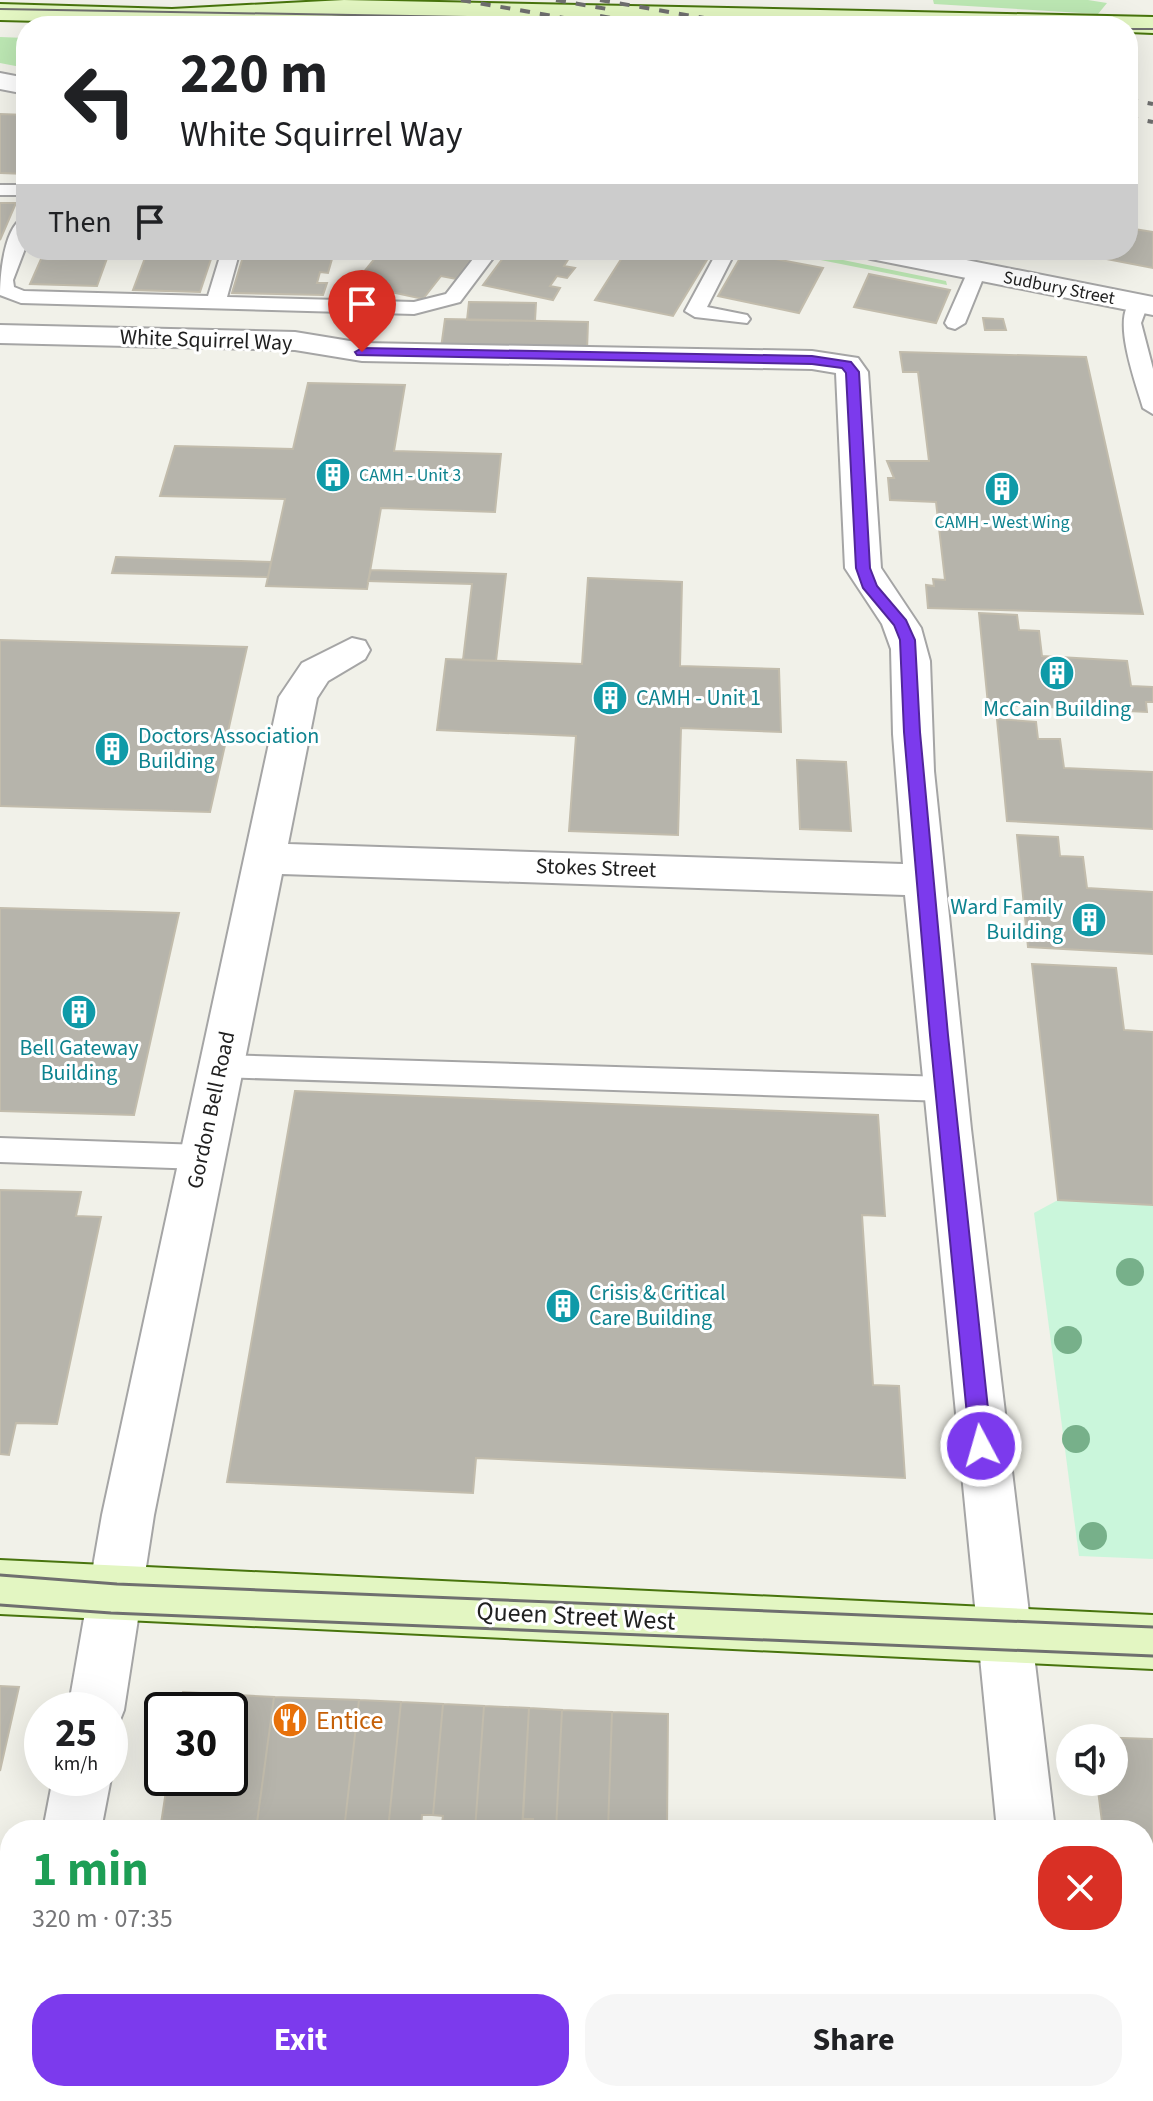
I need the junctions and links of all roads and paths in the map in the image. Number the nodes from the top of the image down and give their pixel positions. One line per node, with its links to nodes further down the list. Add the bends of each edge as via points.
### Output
1 (0, 12): 2 (main road)
2 (177, 15): 3 (main road); 4 (main road, via 355,7)
3 (193, 16)
4 (754, 16)
5 (16, 248): 11 (lane, via 3,280 5,290 21,297)
6 (228, 260): 11 (lane)
7 (482, 260): 11 (lane, via 453,298 414,308)
8 (722, 260): 13 (lane, via 695,311)
9 (921, 260): 10 (street, Sudbury Street)
10 (977, 271): 12 (street, Sudbury Street); 14 (lane)
11 (216, 302)
12 (1146, 305): 16 (lane, via 1131,323)
13 (740, 319)
14 (955, 323)
15 (0, 334): 19 (street, White Squirrel Way, via 295,341 362,352 812,360 847,365 853,379 863,568 870,588 908,640)
16 (1153, 408)
17 (352, 650): 18 (street, Gordon Bell Road, via 315,672 298,697)
18 (265, 858): 19 (street, Stokes Street); 20 (street, Gordon Bell Road)
19 (926, 880): 21 (street, White Squirrel Way)
20 (220, 1066): 21 (lane); 23 (street, Gordon Bell Road)
21 (946, 1089): 26 (street, White Squirrel Way, via 979,1431)
22 (0, 1150): 23 (lane)
23 (201, 1157): 25 (street, Gordon Bell Road)
24 (0, 1587): 25 (main road, Queen Street West)
25 (115, 1595): 26 (main road, Queen Street West); 28 (street, Gordon Bell Road)
26 (1006, 1636): 27 (main road, Queen Street West); 31 (street, White Squirrel Way)
27 (1153, 1642)
28 (99, 1692)
29 (79, 1796): 30 (street)
30 (74, 1820)
31 (1025, 1820)

